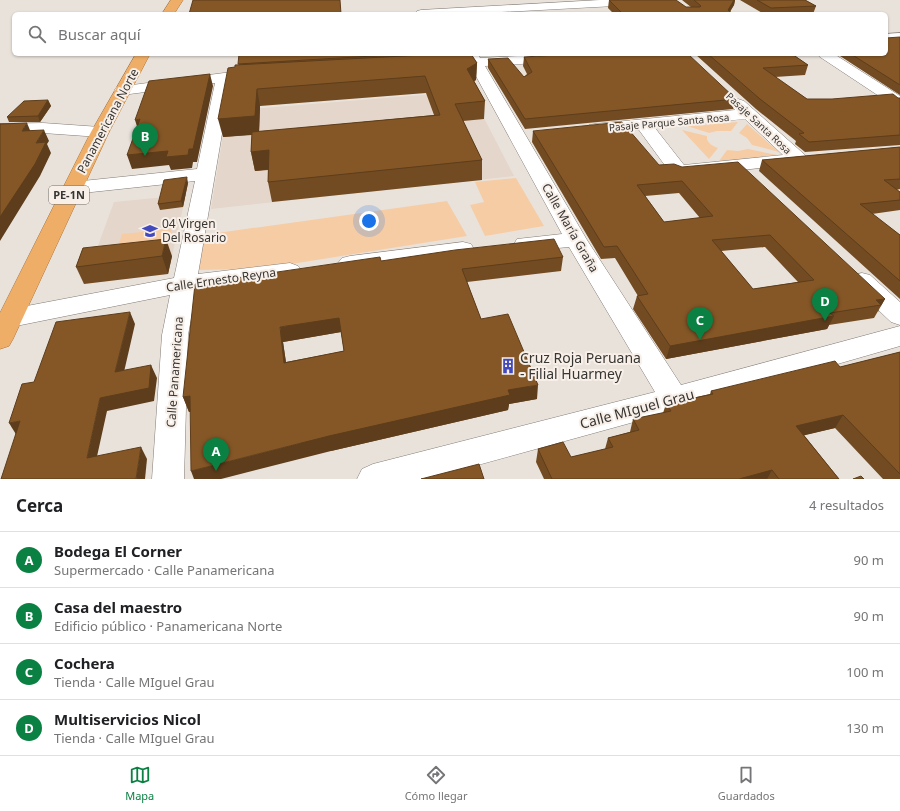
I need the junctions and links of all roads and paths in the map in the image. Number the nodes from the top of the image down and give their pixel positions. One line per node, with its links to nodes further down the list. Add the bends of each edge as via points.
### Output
1 (177, 0): 3 (highway)
2 (675, 2): 4 (street)
3 (169, 12)
4 (470, 12)
5 (900, 37): 6 (street)
6 (888, 38)
7 (142, 56): 14 (highway, Panamericana Norte / PE-1N)
8 (828, 56): 16 (street)
9 (571, 57): 10 (street)
10 (474, 58): 11 (street); 26 (street, Calle María Graña, via 526,136)
11 (429, 65)
12 (272, 75): 13 (street)
13 (224, 77): 14 (street); 23 (street, Calle Panamericana)
14 (122, 90): 21 (highway, Panamericana Norte / PE-1N)
15 (725, 92): 17 (street, Pasaje Santa Rosa)
16 (900, 103)
17 (748, 114): 18 (street, Pasaje Parque Santa Rosa); 22 (street, Pasaje Santa Rosa, via 806,158)
18 (643, 124): 20 (street, Pasaje Parque Santa Rosa); 22 (street, via 679,171)
19 (0, 129): 21 (street, via 44,128)
20 (581, 130)
21 (100, 132): 25 (highway, Panamericana Norte / PE-1N)
22 (739, 165): 24 (street)
23 (206, 174): 25 (street); 30 (street, Calle Panamericana)
24 (756, 181)
25 (73, 188): 32 (highway, Panamericana Norte / PE-1N)
26 (576, 240): 27 (street, via 494,246); 35 (street, Calle María Graña)
27 (332, 266)
28 (848, 268): 31 (street)
29 (308, 269): 30 (street, Calle Ernesto Reyna)
30 (184, 284): 32 (street, Calle Ernesto Reyna); 36 (street, Calle Panamericana, via 175,335)
31 (900, 316)
32 (10, 318): 34 (highway, Panamericana Norte / PE-1N)
33 (900, 336): 35 (street, Calle MIguel Grau)
34 (0, 339)
35 (674, 400): 37 (street, Calle MIguel Grau)
36 (168, 479)
37 (373, 479)

